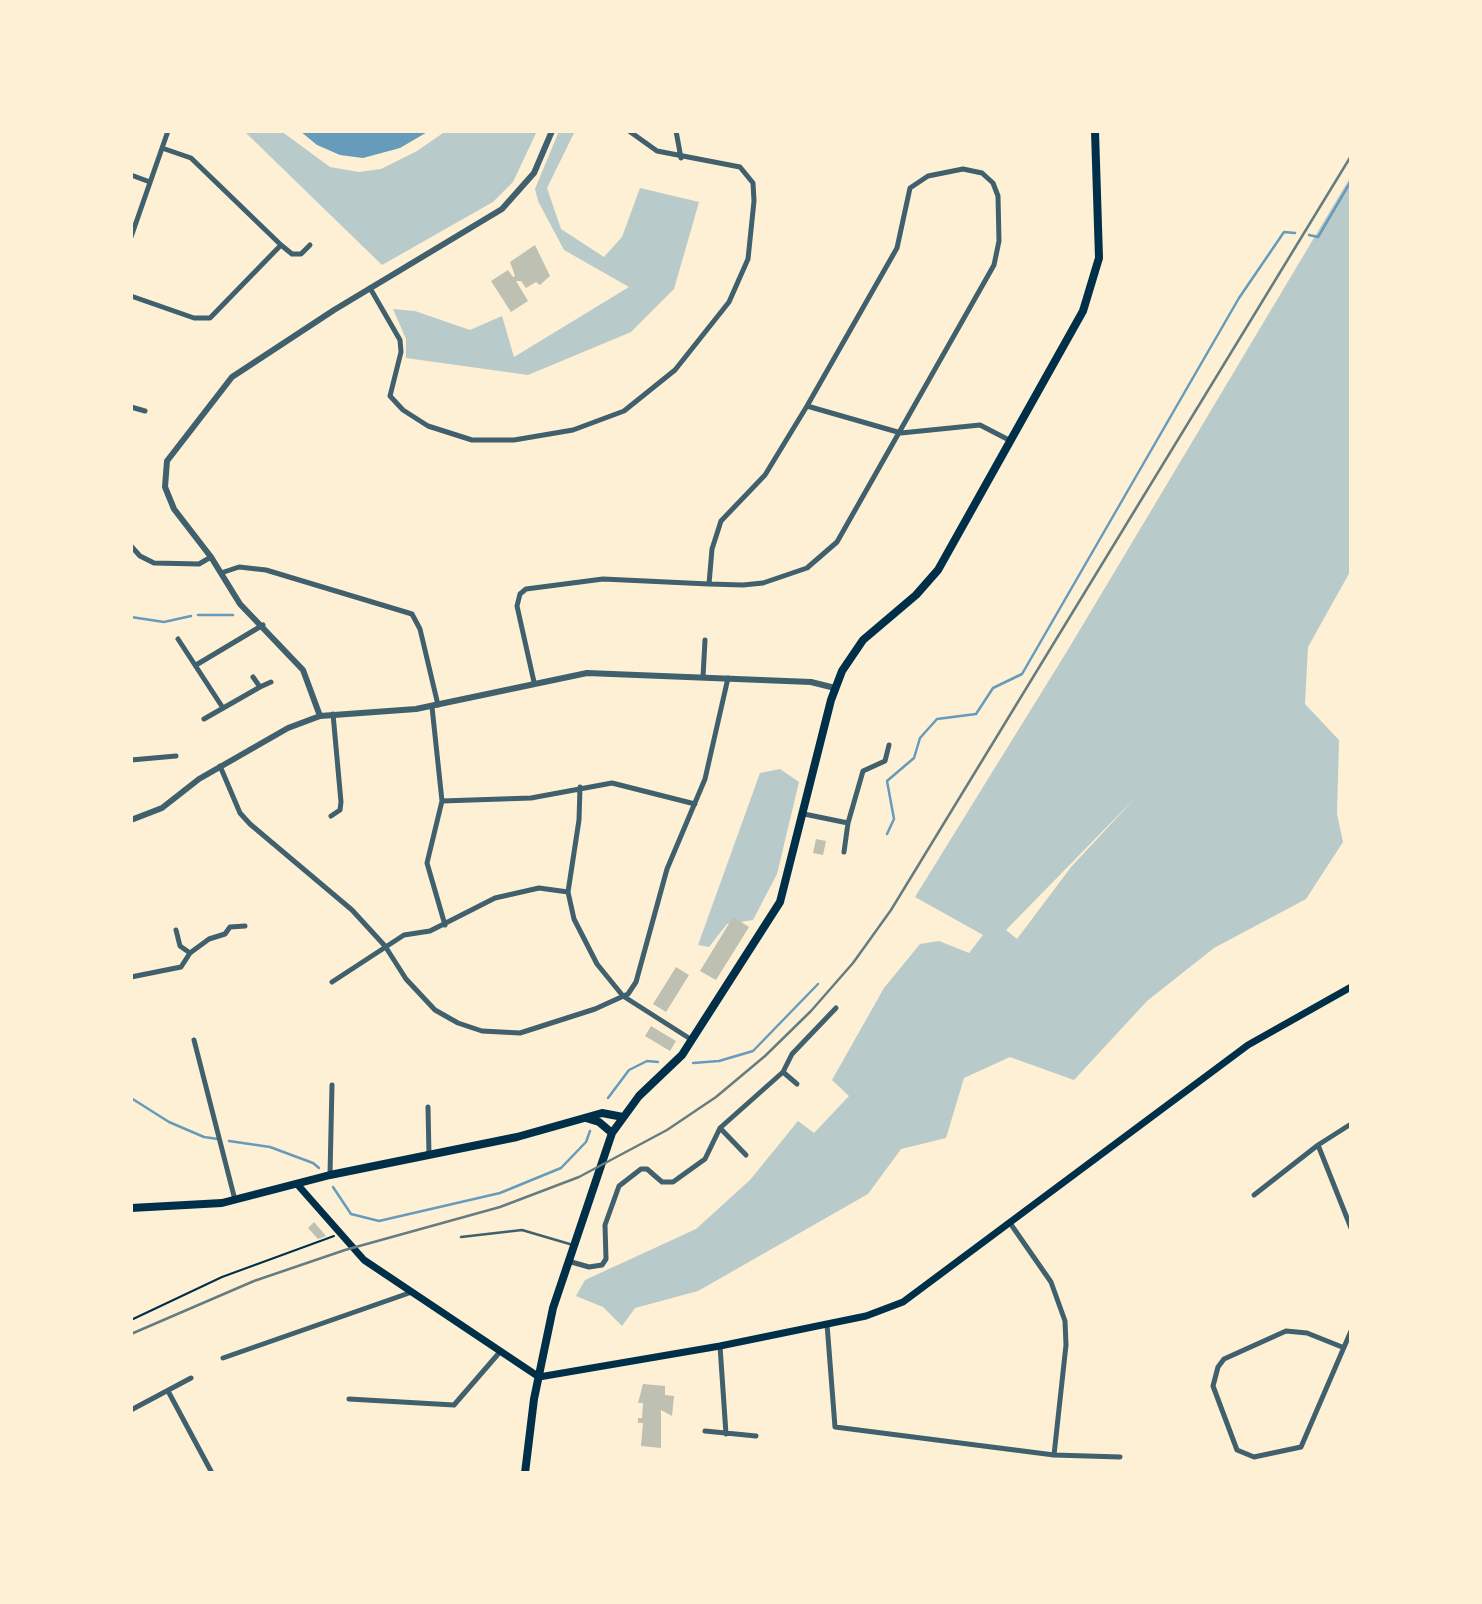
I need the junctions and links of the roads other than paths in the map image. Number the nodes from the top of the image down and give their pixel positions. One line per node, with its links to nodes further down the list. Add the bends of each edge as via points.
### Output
1 (167, 131): 6 (street)
2 (552, 131): 13 (street, via 534,173 508,204)
3 (629, 131): 7 (street, via 657,151)
4 (677, 131): 7 (street)
5 (1095, 131): 19 (main road, via 1099,258 1093,285 1083,311)
6 (162, 148): 9 (street); 11 (street, via 191,158)
7 (681, 158): 13 (street, via 734,164 750,177 754,201 748,259 729,302 695,348 660,384 610,418 514,440 472,440 428,426 390,396 400,340)
8 (131, 174): 9 (street)
9 (150, 182): 10 (street)
10 (131, 237)
11 (281, 245): 12 (street, via 292,254 301,254); 14 (street, via 210,318 194,318)
12 (310, 245)
13 (370, 288): 21 (street, via 232,377 167,461 167,496)
14 (131, 296)
15 (807, 406): 18 (street); 18 (street, via 897,248 910,188 928,176 972,169 997,190 997,255); 23 (street, via 765,475 721,521 712,549)
16 (131, 407): 17 (street)
17 (145, 411)
18 (901, 433): 19 (street, via 980,425); 23 (street, via 847,527 817,562 763,583)
19 (1009, 440): 34 (main road, via 938,570 863,640 850,655)
20 (131, 546): 21 (street, via 153,563 199,564)
21 (211, 557): 22 (street)
22 (221, 573): 24 (street, via 240,604); 35 (street, via 239,567 266,570 412,614 421,629)
23 (709, 584): 32 (street, via 603,579 526,589 517,606)
24 (263, 625): 27 (street); 38 (street, via 303,670)
25 (178, 639): 27 (street)
26 (705, 640): 29 (street)
27 (196, 665): 36 (street)
28 (253, 677): 33 (street)
29 (703, 677): 30 (street); 32 (street, via 597,673)
30 (728, 678): 34 (street, via 811,682); 46 (street)
31 (271, 682): 33 (street)
32 (534, 682): 35 (street)
33 (260, 687): 36 (street)
34 (835, 688): 47 (main road)
35 (435, 706): 37 (street); 45 (street)
36 (223, 708): 39 (street)
37 (333, 714): 38 (street); 48 (street, via 341,802 340,810)
38 (320, 716): 43 (street, via 288,728)
39 (204, 719)
40 (889, 745): 50 (street, via 885,761 863,771)
41 (176, 756): 42 (street)
42 (131, 760)
43 (220, 766): 49 (street, via 162,808); 56 (street, via 240,813 250,824 352,909)
44 (580, 787): 45 (street, via 531,798); 46 (street, via 622,784); 52 (street)
45 (442, 801): 53 (street, via 427,863)
46 (695, 804): 61 (street, via 667,869 640,972)
47 (804, 814): 50 (street); 64 (main road, via 780,902)
48 (331, 816)
49 (131, 820)
50 (848, 823): 51 (street)
51 (844, 852)
52 (568, 892): 53 (street, via 525,889 495,898); 61 (street, via 585,944)
53 (445, 925): 56 (street, via 404,935)
54 (245, 926): 57 (street, via 230,928)
55 (176, 930): 57 (street, via 180,946)
56 (385, 946): 59 (street); 61 (street, via 406,979 435,1010 482,1031 509,1034 540,1029)
57 (190, 953): 58 (street, via 181,967)
58 (131, 977)
59 (332, 982)
60 (1351, 987): 82 (main road, via 1248,1045)
61 (623, 996): 64 (street)
62 (836, 1008): 65 (street, via 792,1054)
63 (194, 1040): 80 (street)
64 (692, 1040): 69 (main road)
65 (783, 1072): 66 (street); 72 (street)
66 (797, 1084)
67 (332, 1085): 77 (street)
68 (429, 1107): 75 (street)
69 (623, 1117): 70 (main road, via 602,1113); 73 (main road)
70 (586, 1118): 73 (main road, via 599,1122); 75 (main road)
71 (1351, 1124): 74 (street)
72 (720, 1128): 76 (street); 86 (street, via 705,1159 673,1182 662,1182 641,1169 619,1186 605,1225 606,1259 602,1265 589,1267)
73 (611, 1138): 85 (main road)
74 (1318, 1145): 79 (street); 83 (street)
75 (429, 1154): 77 (main road)
76 (746, 1155)
77 (330, 1175): 78 (main road)
78 (297, 1184): 80 (main road); 87 (main road, via 337,1235)
79 (1254, 1195)
80 (235, 1200): 81 (main road)
81 (131, 1208)
82 (1010, 1223): 88 (main road, via 894,1307); 102 (street, via 1051,1282 1065,1321)
83 (1351, 1228)
84 (461, 1237): 85 (lane, via 522,1230)
85 (573, 1245): 86 (main road)
86 (568, 1261): 94 (main road)
87 (413, 1292): 92 (main road); 93 (street)
88 (827, 1324): 90 (main road); 102 (street, via 835,1427)
89 (1351, 1331): 91 (street)
90 (720, 1346): 94 (main road); 100 (street)
91 (1342, 1347): 91 (street, via 1301,1447 1254,1457 1237,1450 1213,1386 1224,1359 1286,1331 1307,1333)
92 (499, 1353): 94 (main road); 97 (street, via 454,1405)
93 (223, 1358)
94 (538, 1377): 105 (main road)
95 (191, 1378): 96 (street)
96 (168, 1391): 98 (street); 104 (street)
97 (349, 1399)
98 (131, 1409)
99 (705, 1431): 100 (street)
100 (726, 1434): 101 (street)
101 (756, 1436)
102 (1054, 1455): 103 (street)
103 (1119, 1457)
104 (212, 1473)
105 (525, 1473)

